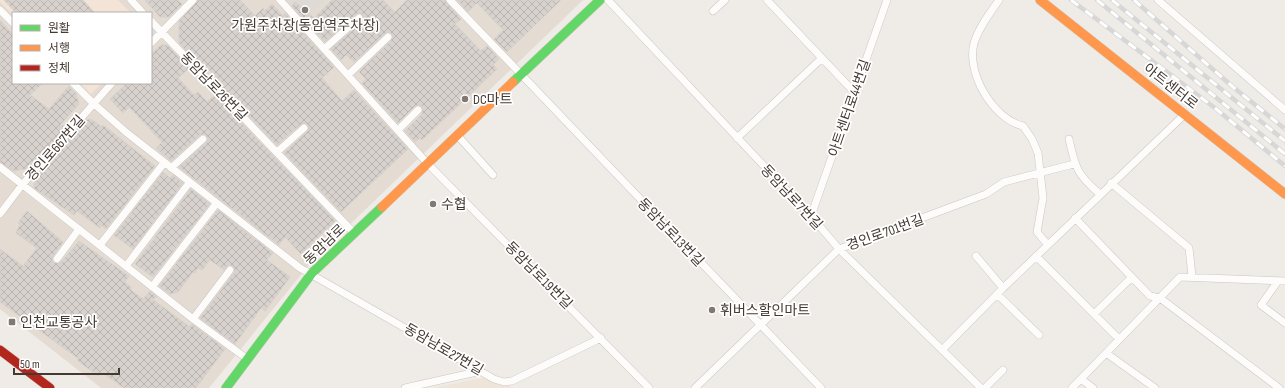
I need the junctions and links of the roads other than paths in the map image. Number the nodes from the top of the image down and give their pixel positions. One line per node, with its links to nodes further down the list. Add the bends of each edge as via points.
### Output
1 (131, 0): 15 (lane)
2 (280, 0): 22 (lane, 동암남로19번길)
3 (450, 0): 25 (lane, 동암남로13번길)
4 (600, 0): 25 (street, 동암남로)
5 (608, 0): 36 (lane, 동암남로7번길)
6 (725, 0): 14 (lane)
7 (767, 0): 23 (lane)
8 (999, 0): 45 (lane, via 982,24 974,43 972,64 987,98 1000,114 1014,124 1023,126 1032,139 1038,153)
9 (1040, 0): 32 (street, 아트센터로)
10 (1158, 0): 31 (lane)
11 (190, 1): 19 (lane)
12 (885, 1): 28 (lane, 아트센터로44번길)
13 (0, 10): 17 (lane)
14 (713, 11)
15 (142, 12)
16 (359, 18): 22 (lane)
17 (12, 22)
18 (152, 22): 19 (lane, 동암남로26번길)
19 (162, 32): 21 (lane); 39 (lane, 동암남로26번길)
20 (388, 37): 24 (lane)
21 (152, 42)
22 (324, 49): 24 (lane, 동암남로19번길)
23 (822, 58): 28 (lane); 36 (lane)
24 (348, 75): 34 (lane, 동암남로19번길)
25 (521, 75): 35 (street, 동암남로); 77 (lane, 동암남로13번길)
26 (74, 84): 29 (lane, 동암남로27번길)
27 (111, 84): 29 (lane, 경인로667번길)
28 (855, 93): 54 (lane, 아트센터로44번길)
29 (93, 103): 40 (lane, 동암남로27번길); 49 (lane, 경인로667번길)
30 (418, 110): 34 (lane)
31 (1285, 110)
32 (1184, 115): 48 (lane); 51 (street, 아트센터로)
33 (304, 128): 39 (lane)
34 (398, 130): 41 (lane, 동암남로19번길)
35 (458, 136): 41 (street, 동암남로); 46 (lane)
36 (737, 138): 54 (lane, 동암남로7번길)
37 (203, 139): 44 (lane)
38 (1069, 139): 42 (lane)
39 (277, 152): 57 (lane, 동암남로26번길)
40 (164, 163): 44 (lane, 동암남로27번길); 58 (lane)
41 (428, 164): 57 (street, 동암남로); 79 (lane, 동암남로19번길)
42 (1074, 164): 45 (lane, 경인로701번길); 50 (lane, via 1084,181)
43 (0, 167): 49 (lane)
44 (171, 168): 47 (lane, 동암남로27번길)
45 (1040, 172): 59 (lane, via 1043,198 1037,232); 60 (lane, 경인로701번길, via 1004,182 986,194)
46 (493, 175)
47 (189, 183): 52 (lane, 동암남로27번길); 64 (lane)
48 (1111, 183): 50 (lane); 67 (lane, via 1189,248)
49 (22, 185): 53 (lane, 경인로667번길); 56 (lane)
50 (1100, 194): 55 (lane)
51 (1285, 194)
52 (216, 204): 66 (lane, 동암남로27번길, via 300,268); 70 (lane)
53 (0, 214)
54 (811, 216): 60 (lane, 동암남로7번길)
55 (1075, 218): 59 (lane); 68 (lane)
56 (79, 229): 58 (lane); 63 (lane)
57 (355, 233): 66 (street, 동암남로)
58 (100, 245): 64 (lane)
59 (1048, 245): 62 (lane)
60 (839, 249): 77 (lane, 경인로701번길); 82 (lane, 동암남로7번길)
61 (976, 256): 71 (lane)
62 (1036, 256): 71 (lane); 74 (lane)
63 (57, 259)
64 (126, 266): 70 (lane)
65 (230, 270): 75 (lane)
66 (312, 273): 84 (street, 동암남로); 86 (lane, 동암남로27번길)
67 (1192, 276): 69 (lane); 73 (lane, via 1180,277)
68 (1132, 277): 73 (lane, via 1150,296); 74 (lane)
69 (1282, 281): 76 (lane, via 1261,305)
70 (152, 287): 75 (lane)
71 (1003, 288): 72 (lane)
72 (997, 294): 78 (lane); 82 (lane)
73 (1160, 298): 80 (lane); 99 (lane)
74 (1094, 314): 80 (lane)
75 (193, 319): 84 (lane)
76 (1285, 323)
77 (760, 326): 92 (lane, 경인로701번길); 93 (lane, 동암남로13번길)
78 (1039, 335)
79 (601, 338): 86 (lane, 동암남로27번길, via 512,381 499,380); 91 (lane, 동암남로19번길)
80 (1119, 339): 83 (lane)
81 (0, 350): 88 (street)
82 (942, 350): 94 (lane, 동암남로7번길)
83 (1106, 353): 87 (lane); 98 (lane)
84 (248, 359): 89 (street, 동암남로)
85 (1003, 370): 95 (lane)
86 (481, 371): 90 (lane)
87 (1081, 379): 96 (lane); 97 (lane)
88 (50, 388)
89 (226, 388)
90 (405, 388)
91 (649, 388)
92 (695, 388)
93 (821, 388)
94 (981, 388)
95 (985, 388)
96 (1072, 388)
97 (1093, 388)
98 (1155, 388)
99 (1279, 388)

